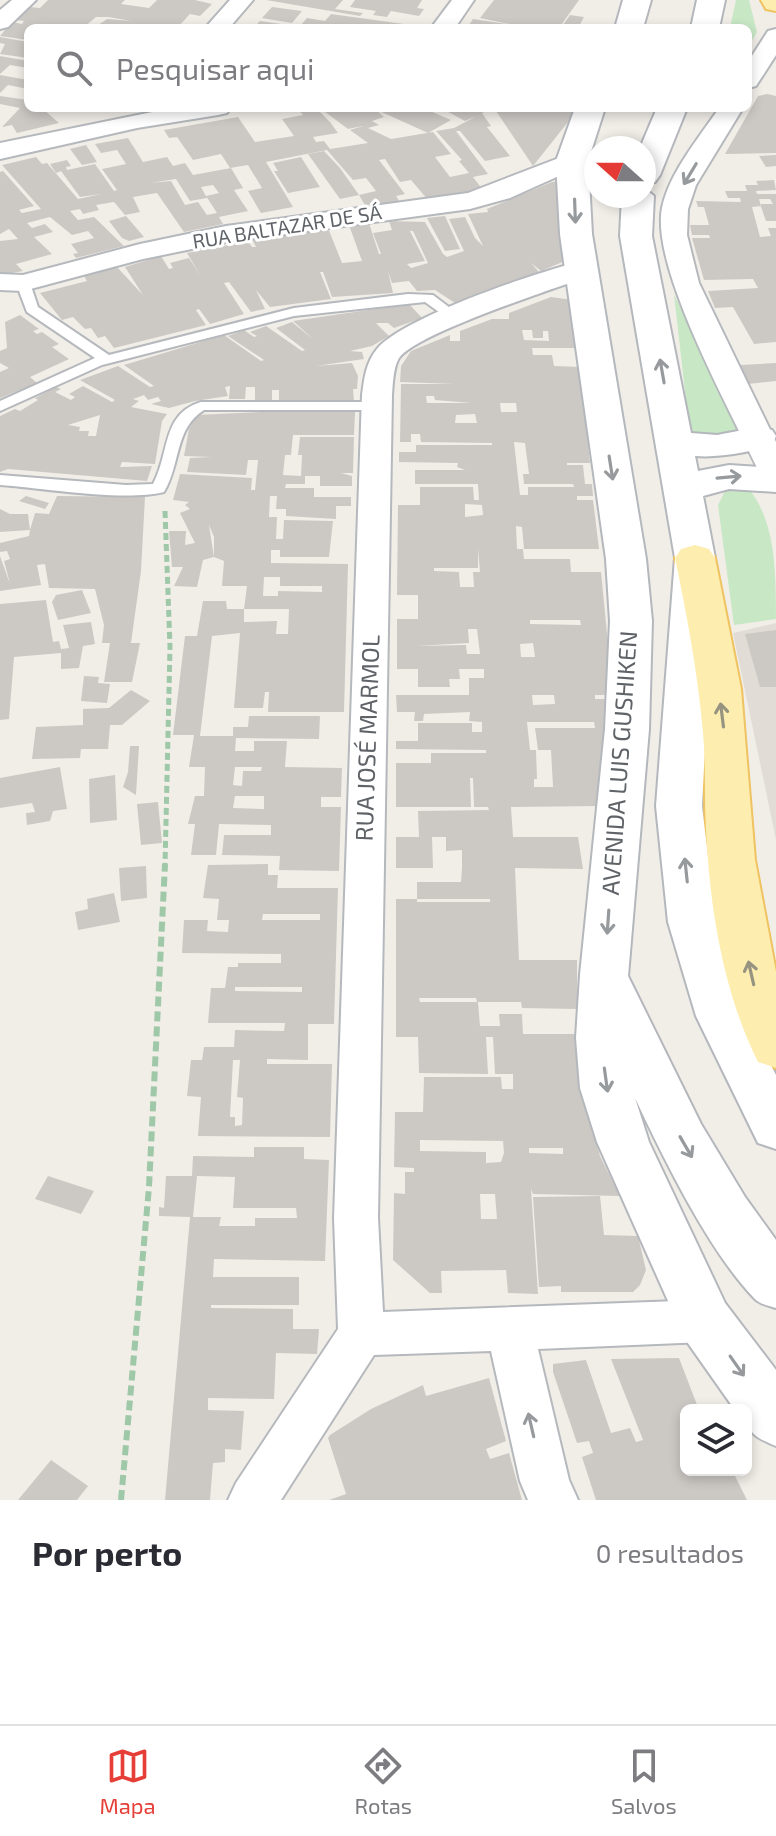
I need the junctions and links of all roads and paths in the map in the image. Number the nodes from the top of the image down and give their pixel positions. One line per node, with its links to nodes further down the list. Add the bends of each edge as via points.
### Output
1 (25, 0): 6 (street)
2 (242, 0): 7 (street)
3 (463, 0): 8 (street)
4 (637, 0): 9 (main road)
5 (711, 0): 10 (main road)
6 (0, 22)
7 (221, 24)
8 (446, 24)
9 (630, 24)
10 (706, 24)
11 (776, 36): 12 (street)
12 (752, 75)
13 (175, 112): 17 (street)
14 (589, 112): 20 (main road, AVENIDA LUIS GUSHIKEN)
15 (670, 112): 18 (main road)
16 (729, 112): 28 (street, one-way to 28, via 683,185 674,235 685,283)
17 (143, 115): 19 (street)
18 (656, 146)
19 (0, 151)
20 (572, 161): 22 (main road, AVENIDA LUIS GUSHIKEN, one-way to 22); 23 (street, RUA BALTAZAR DE SÁ, via 470,201 226,234)
21 (637, 208): 29 (main road, one-way to 21, via 636,236)
22 (579, 270): 24 (street, RUA JOSÉ MARMOL); 36 (main road, AVENIDA LUIS GUSHIKEN, one-way to 36, via 626,559 631,621 627,729)
23 (11, 283): 25 (lane, via 32,309)
24 (455, 317): 25 (lane, via 428,298 379,300 250,321); 26 (street, RUA JOSÉ MARMOL, via 387,354)
25 (107, 360): 27 (lane)
26 (377, 406): 33 (lane, via 201,406 177,423); 42 (street, RUA JOSÉ MARMOL, via 359,1045 356,1259)
27 (0, 407)
28 (759, 438): 29 (main road, via 717,446); 30 (street)
29 (675, 443): 34 (main road)
30 (776, 474)
31 (0, 480): 33 (lane)
32 (776, 480): 34 (main road, one-way to 32, via 724,476)
33 (158, 489): 44 (path, via 165,500 170,587 162,954 143,1268)
34 (684, 490): 35 (main road)
35 (695, 558): 37 (main road, one-way to 35, via 757,1001 739,918 725,734); 38 (main road, one-way to 35, via 721,1016 692,922 679,806)
36 (604, 975): 39 (main road, AVENIDA LUIS GUSHIKEN, one-way to 39, via 683,1143 744,1243); 40 (main road, one-way to 40, via 601,1038 606,1088 623,1142)
37 (776, 1047)
38 (776, 1127)
39 (776, 1283)
40 (705, 1321): 41 (street); 43 (main road, one-way to 43)
41 (512, 1326): 42 (street); 46 (street, one-way to 41, via 515,1357)
42 (361, 1334): 45 (street)
43 (776, 1418)
44 (121, 1500)
45 (253, 1500)
46 (553, 1500)

